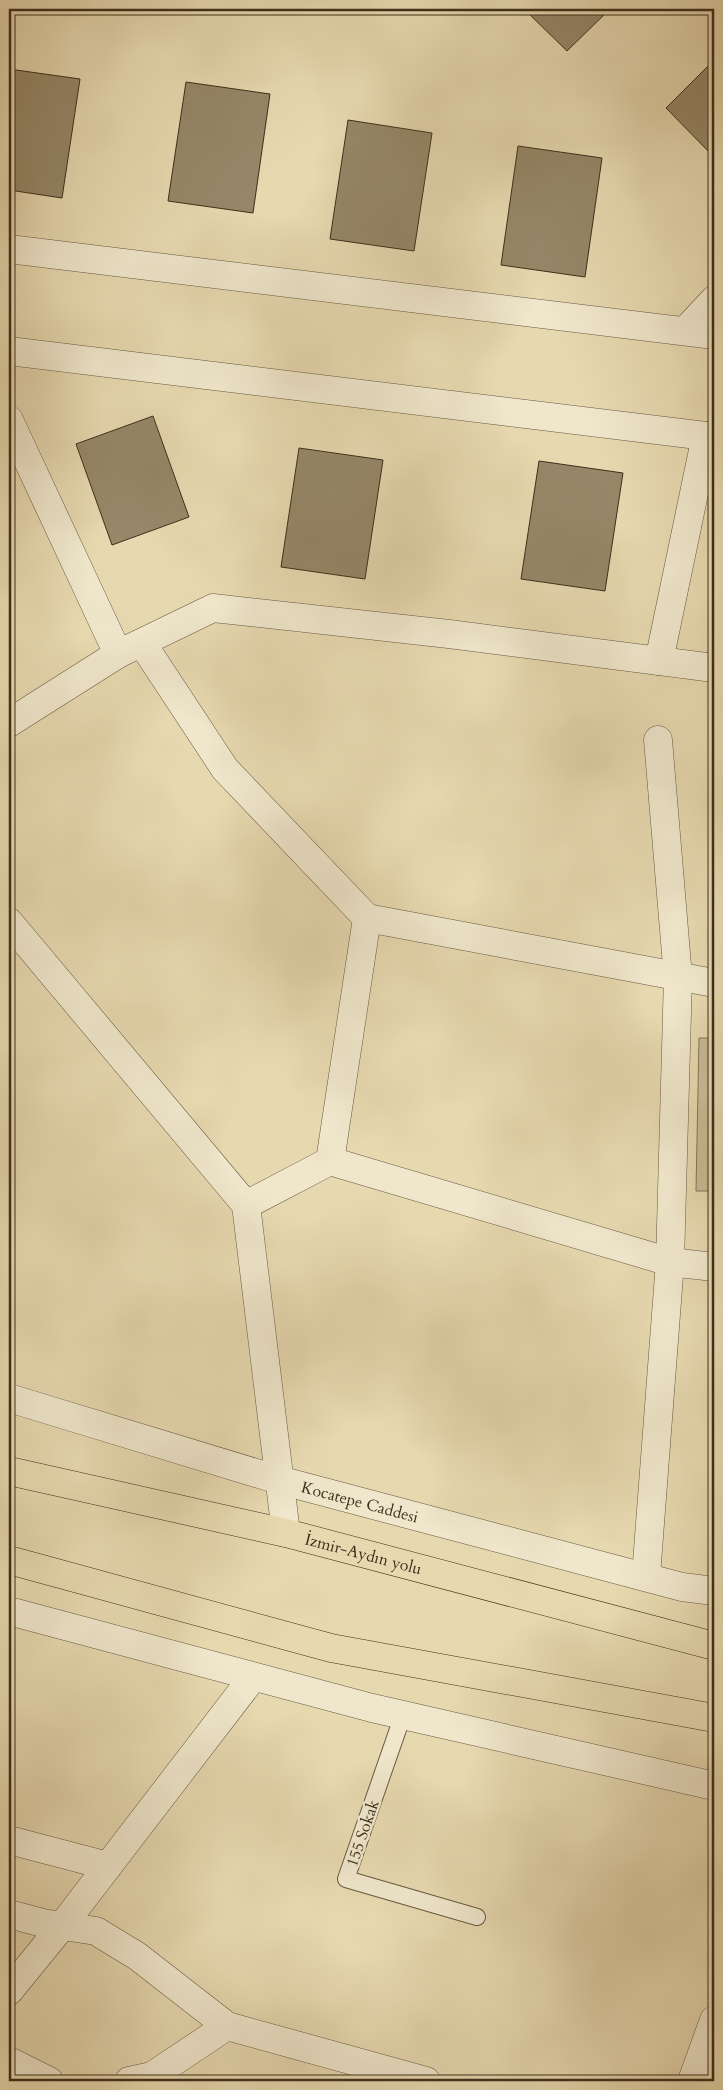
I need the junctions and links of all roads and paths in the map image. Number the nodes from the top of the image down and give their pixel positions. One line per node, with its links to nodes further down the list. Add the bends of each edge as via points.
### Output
1 (9, 249): 3 (street)
2 (714, 300): 3 (street)
3 (685, 331): 4 (street)
4 (714, 335)
5 (9, 351): 7 (street)
6 (9, 420): 8 (street)
7 (710, 437): 9 (street)
8 (130, 648): 9 (street, via 213,608); 11 (street); 13 (street, via 225,770)
9 (659, 661): 10 (street)
10 (714, 668)
11 (9, 723)
12 (658, 740): 15 (street)
13 (367, 918): 15 (street); 17 (street)
14 (9, 922): 18 (street)
15 (678, 976): 16 (street); 19 (street)
16 (714, 983)
17 (330, 1161): 18 (street); 19 (street)
18 (246, 1205): 23 (street)
19 (670, 1262): 20 (street); 26 (street)
20 (714, 1267)
21 (9, 1398): 23 (street, Kocatepe Caddesi)
22 (9, 1471): 24 (highway, İzmir-Aydın yolu)
23 (279, 1480): 24 (street); 26 (street, Kocatepe Caddesi)
24 (286, 1533): 29 (highway, İzmir-Aydın yolu)
25 (9, 1560): 32 (highway, via 331,1648)
26 (646, 1576): 27 (street, Kocatepe Caddesi, via 682,1587)
27 (714, 1591)
28 (9, 1611): 30 (street)
29 (714, 1646)
30 (253, 1676): 31 (street); 35 (street)
31 (403, 1715): 33 (street); 37 (lane, 155 Sokak, via 346,1879)
32 (714, 1718)
33 (714, 1786)
34 (9, 1840): 35 (street)
35 (108, 1866): 38 (street)
36 (9, 1914): 38 (street)
37 (477, 1917)
38 (62, 1926): 39 (street); 41 (street, via 96,1931 137,1956)
39 (9, 1991)
40 (714, 2020): 46 (street)
41 (228, 2026): 44 (street, via 152,2076); 45 (street)
42 (9, 2060): 43 (street)
43 (49, 2081)
44 (129, 2081)
45 (426, 2081)
46 (692, 2081)

